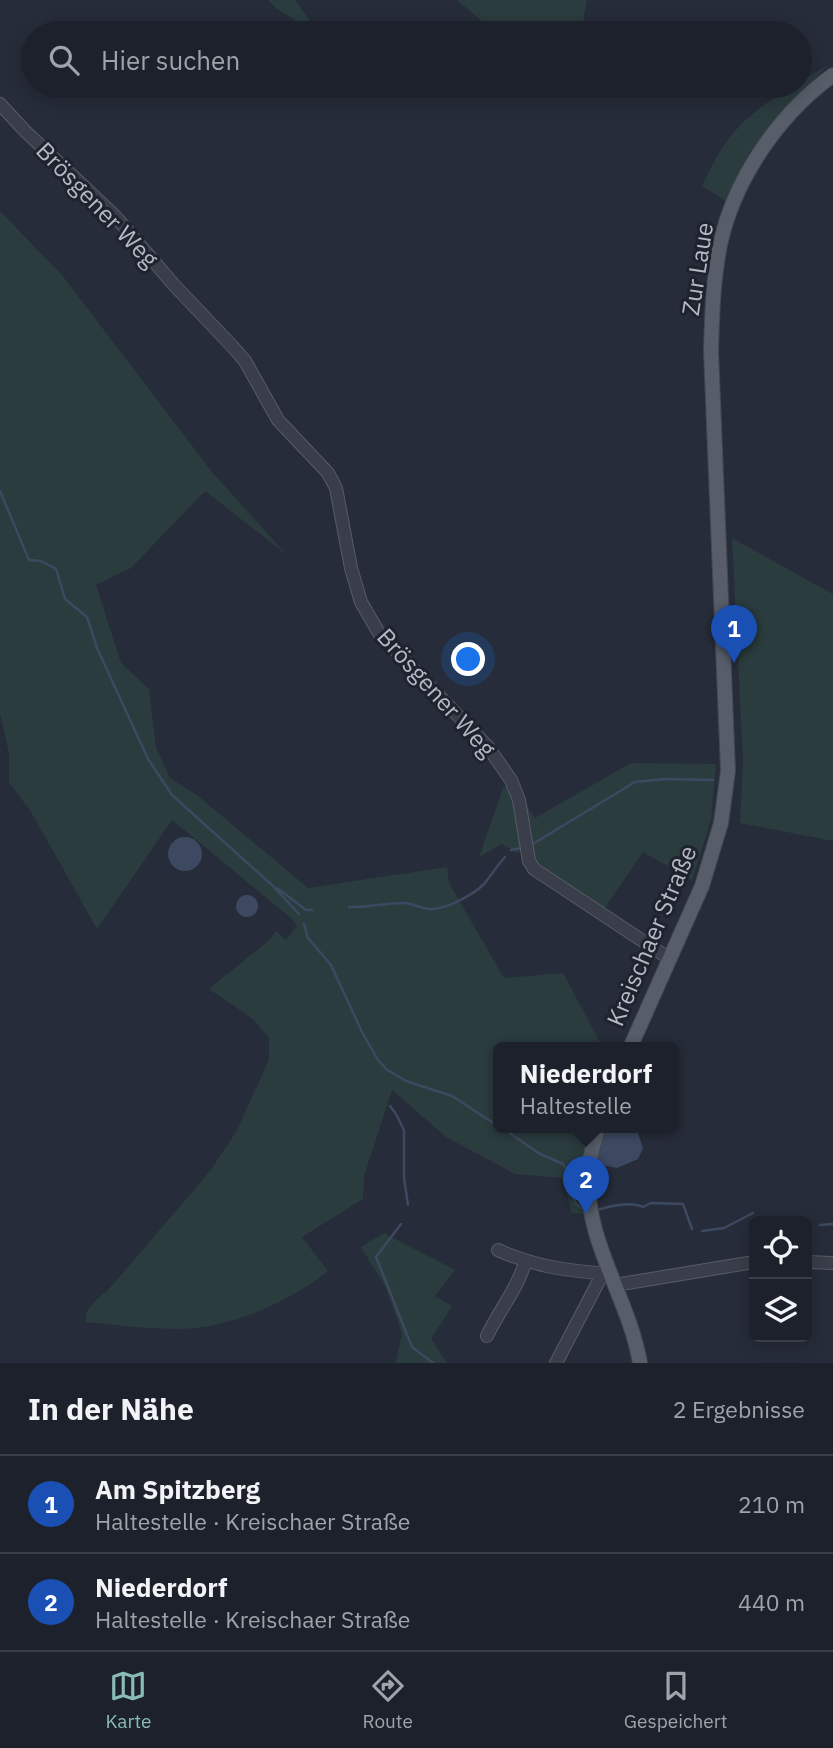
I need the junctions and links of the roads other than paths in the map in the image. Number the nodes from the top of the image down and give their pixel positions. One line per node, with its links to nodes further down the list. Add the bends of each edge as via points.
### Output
1 (833, 75): 2 (main road, Zur Laue)
2 (812, 92)
3 (805, 98): 5 (main road, Zur Laue, via 771,136 749,172 721,243 712,301 711,351)
4 (0, 104): 6 (street, Brösgener Weg, via 116,216 232,346 278,420 328,473 337,488 361,603 379,633 488,747 512,780 534,869)
5 (718, 507): 6 (main road, Kreischaer Straße, via 728,771 715,850)
6 (670, 959): 7 (main road, Kreischaer Straße)
7 (632, 1042)
8 (597, 1133): 14 (main road, via 588,1175 593,1227)
9 (498, 1250): 10 (street)
10 (526, 1262): 14 (street); 15 (street)
11 (812, 1262): 13 (street)
12 (749, 1263): 14 (street)
13 (833, 1263)
14 (610, 1278): 16 (street); 17 (main road, via 636,1341)
15 (487, 1336)
16 (556, 1363)
17 (640, 1363)

